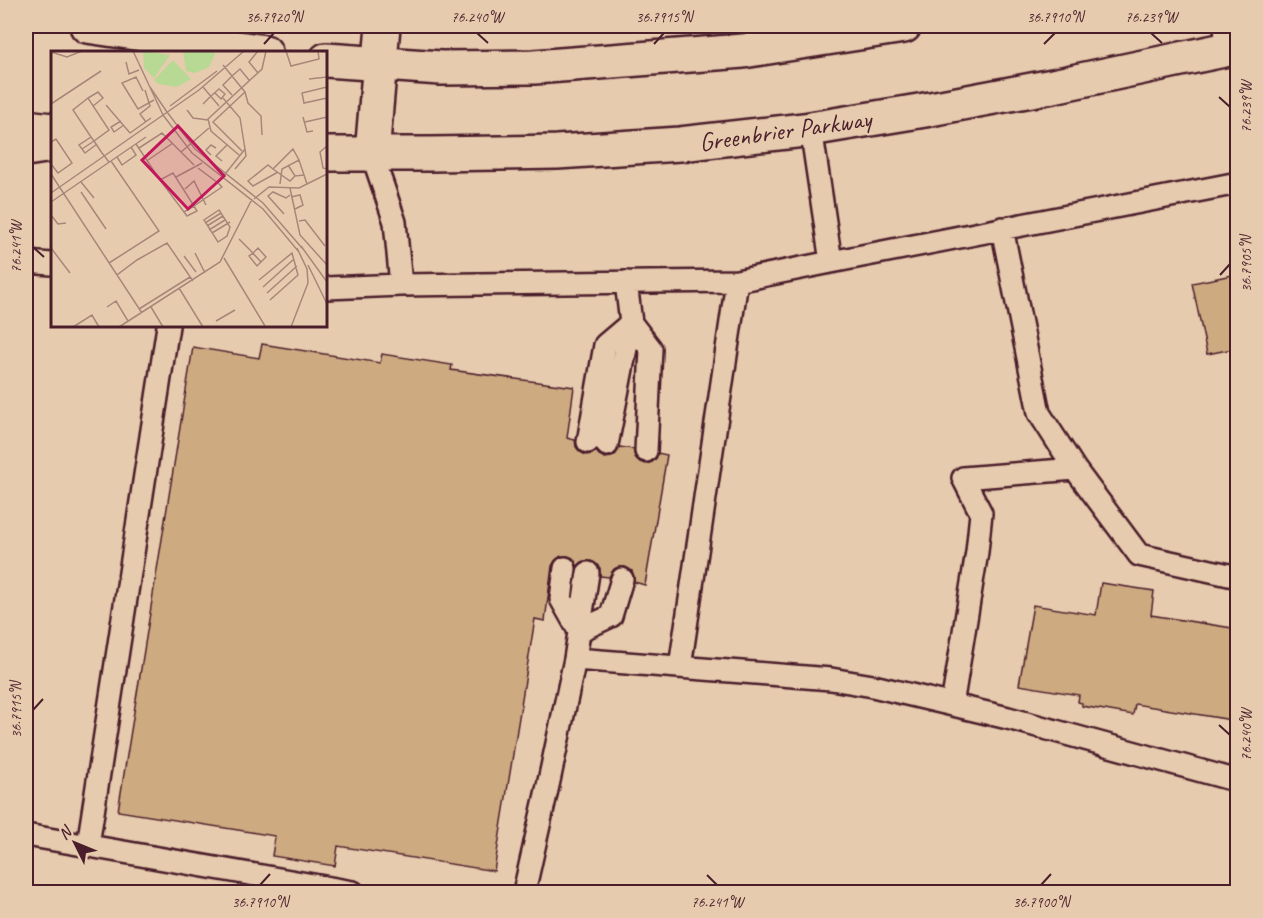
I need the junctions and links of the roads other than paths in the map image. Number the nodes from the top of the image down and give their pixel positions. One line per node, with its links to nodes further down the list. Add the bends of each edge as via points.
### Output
1 (87, 26): 5 (main road)
2 (134, 26): 5 (main road)
3 (383, 26): 9 (main road)
4 (904, 26): 9 (main road, via 742,51 618,62 441,68)
5 (182, 41): 7 (main road)
6 (1235, 43): 11 (main road, Greenbrier Parkway, via 1042,88)
7 (257, 51)
8 (327, 60): 9 (main road)
9 (380, 64): 16 (main road)
10 (26, 127): 12 (main road)
11 (811, 128): 16 (main road, Greenbrier Parkway, via 680,144 557,152); 20 (lane)
12 (51, 130)
13 (51, 145): 14 (main road)
14 (26, 149)
15 (327, 154): 16 (main road, Greenbrier Parkway)
16 (372, 154): 24 (lane, via 395,222)
17 (1238, 183): 18 (lane)
18 (1002, 228): 20 (lane); 30 (lane, via 1039,413)
19 (26, 262): 21 (lane)
20 (831, 262): 22 (lane)
21 (51, 264)
22 (737, 281): 23 (lane); 37 (lane)
23 (626, 282): 24 (lane); 26 (lane)
24 (401, 285): 25 (lane)
25 (327, 288)
26 (631, 323): 28 (lane); 29 (lane, via 651,349)
27 (168, 327): 41 (lane)
28 (598, 443)
29 (646, 452)
30 (1075, 469): 33 (lane, via 1139,555); 38 (lane, via 963,478 981,513)
31 (565, 568): 35 (lane, via 561,600)
32 (588, 573): 35 (lane)
33 (1238, 577)
34 (622, 579): 35 (lane, via 610,616)
35 (579, 631): 36 (lane)
36 (575, 659): 37 (lane); 43 (lane)
37 (680, 667): 38 (lane, via 831,679)
38 (952, 705): 39 (lane)
39 (1238, 781)
40 (26, 835): 41 (lane)
41 (88, 845): 42 (lane)
42 (353, 892)
43 (524, 892)

